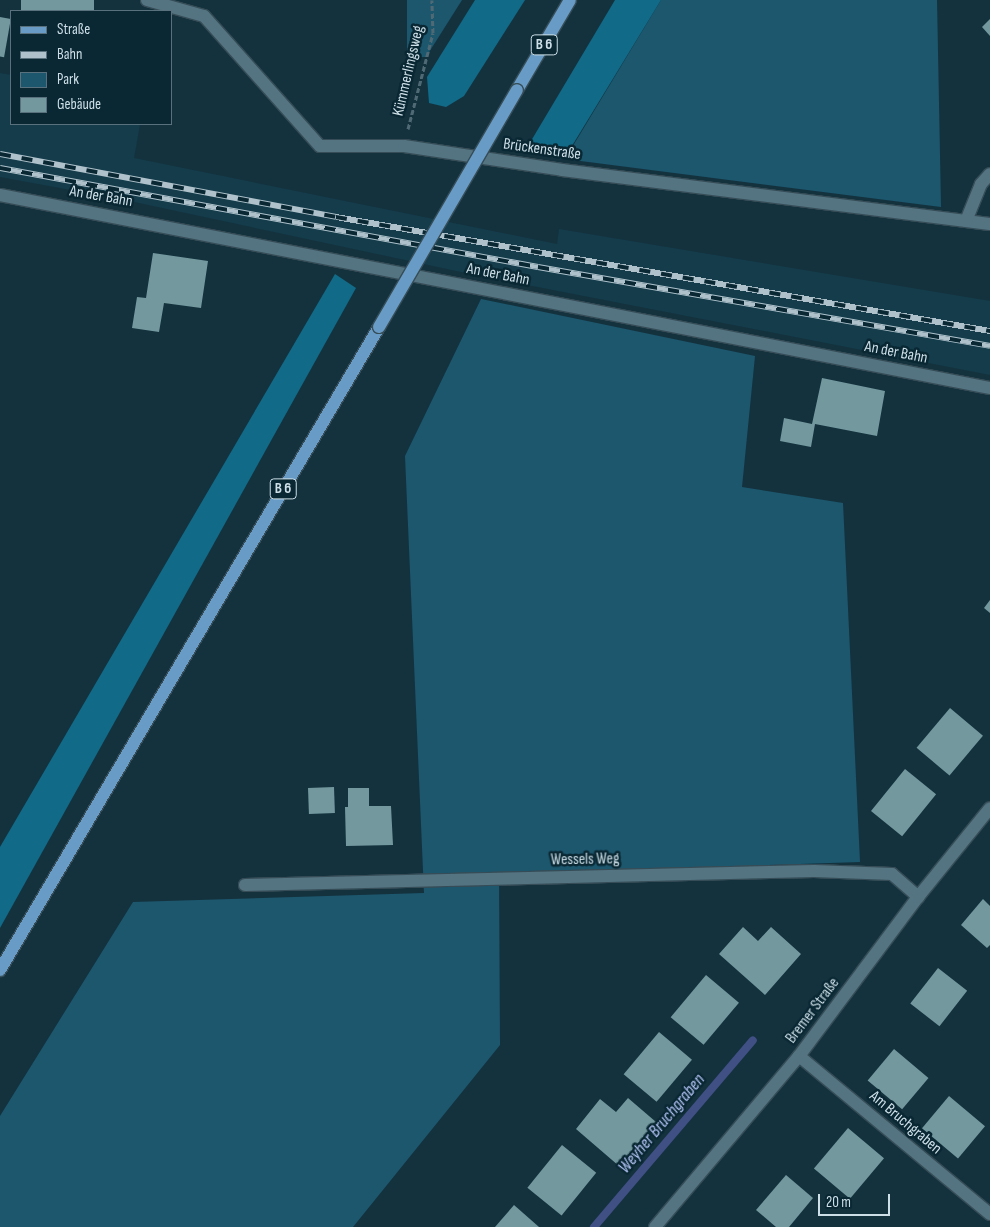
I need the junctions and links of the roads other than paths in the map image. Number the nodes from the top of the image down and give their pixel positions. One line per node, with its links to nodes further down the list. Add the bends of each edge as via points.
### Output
1 (147, 0): 5 (street, Brückenstraße, via 204,16 320,146 404,146 562,170)
2 (570, 0): 11 (main road, B 6, bridge)
3 (990, 174): 5 (street, via 981,184)
4 (0, 195): 7 (street, An der Bahn)
5 (966, 221): 6 (street, Brückenstraße)
6 (990, 224)
7 (990, 388)
8 (990, 808): 10 (street, Bremer Straße)
9 (245, 885): 10 (street, Wessels Weg, via 814,871 892,874)
10 (918, 897): 12 (street, Bremer Straße)
11 (0, 970)
12 (799, 1056): 13 (street, Am Bruchgraben); 14 (street, Bremer Straße)
13 (990, 1214)
14 (655, 1227)

